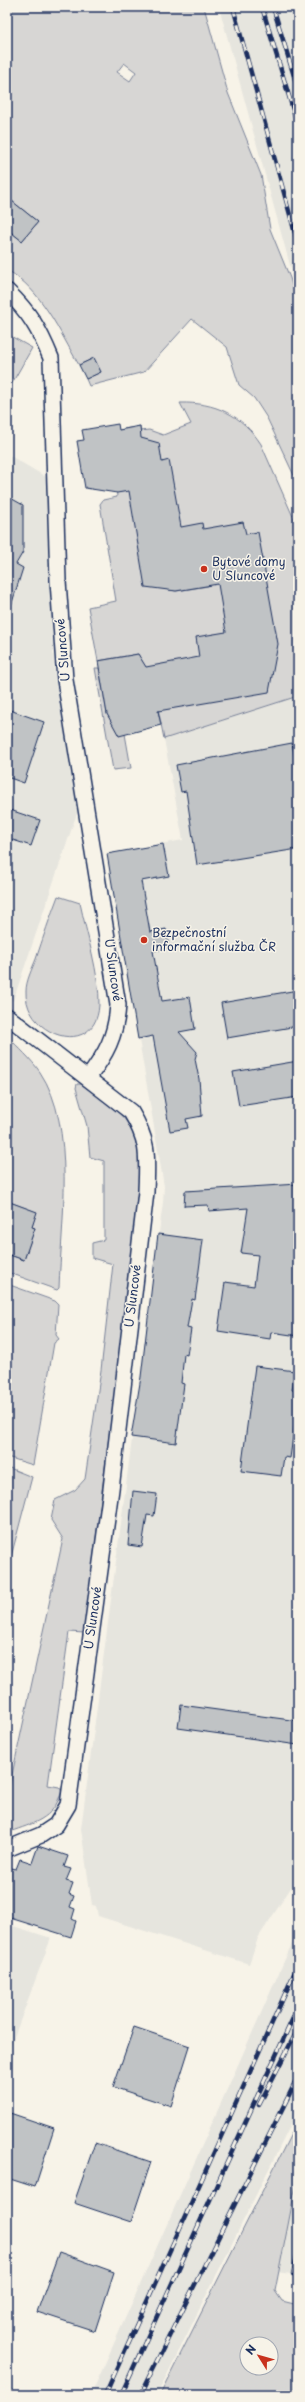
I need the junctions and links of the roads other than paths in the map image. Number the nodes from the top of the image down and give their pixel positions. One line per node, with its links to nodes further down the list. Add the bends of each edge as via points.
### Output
1 (7, 291): 3 (street, U Sluncové, via 39,328 51,358 58,581 65,680 118,1005 116,1028)
2 (7, 1016): 3 (street)
3 (88, 1078): 4 (street, U Sluncové, via 131,1112 142,1131 147,1151 146,1192 111,1489 68,1805 56,1824 41,1835)
4 (7, 1849)

